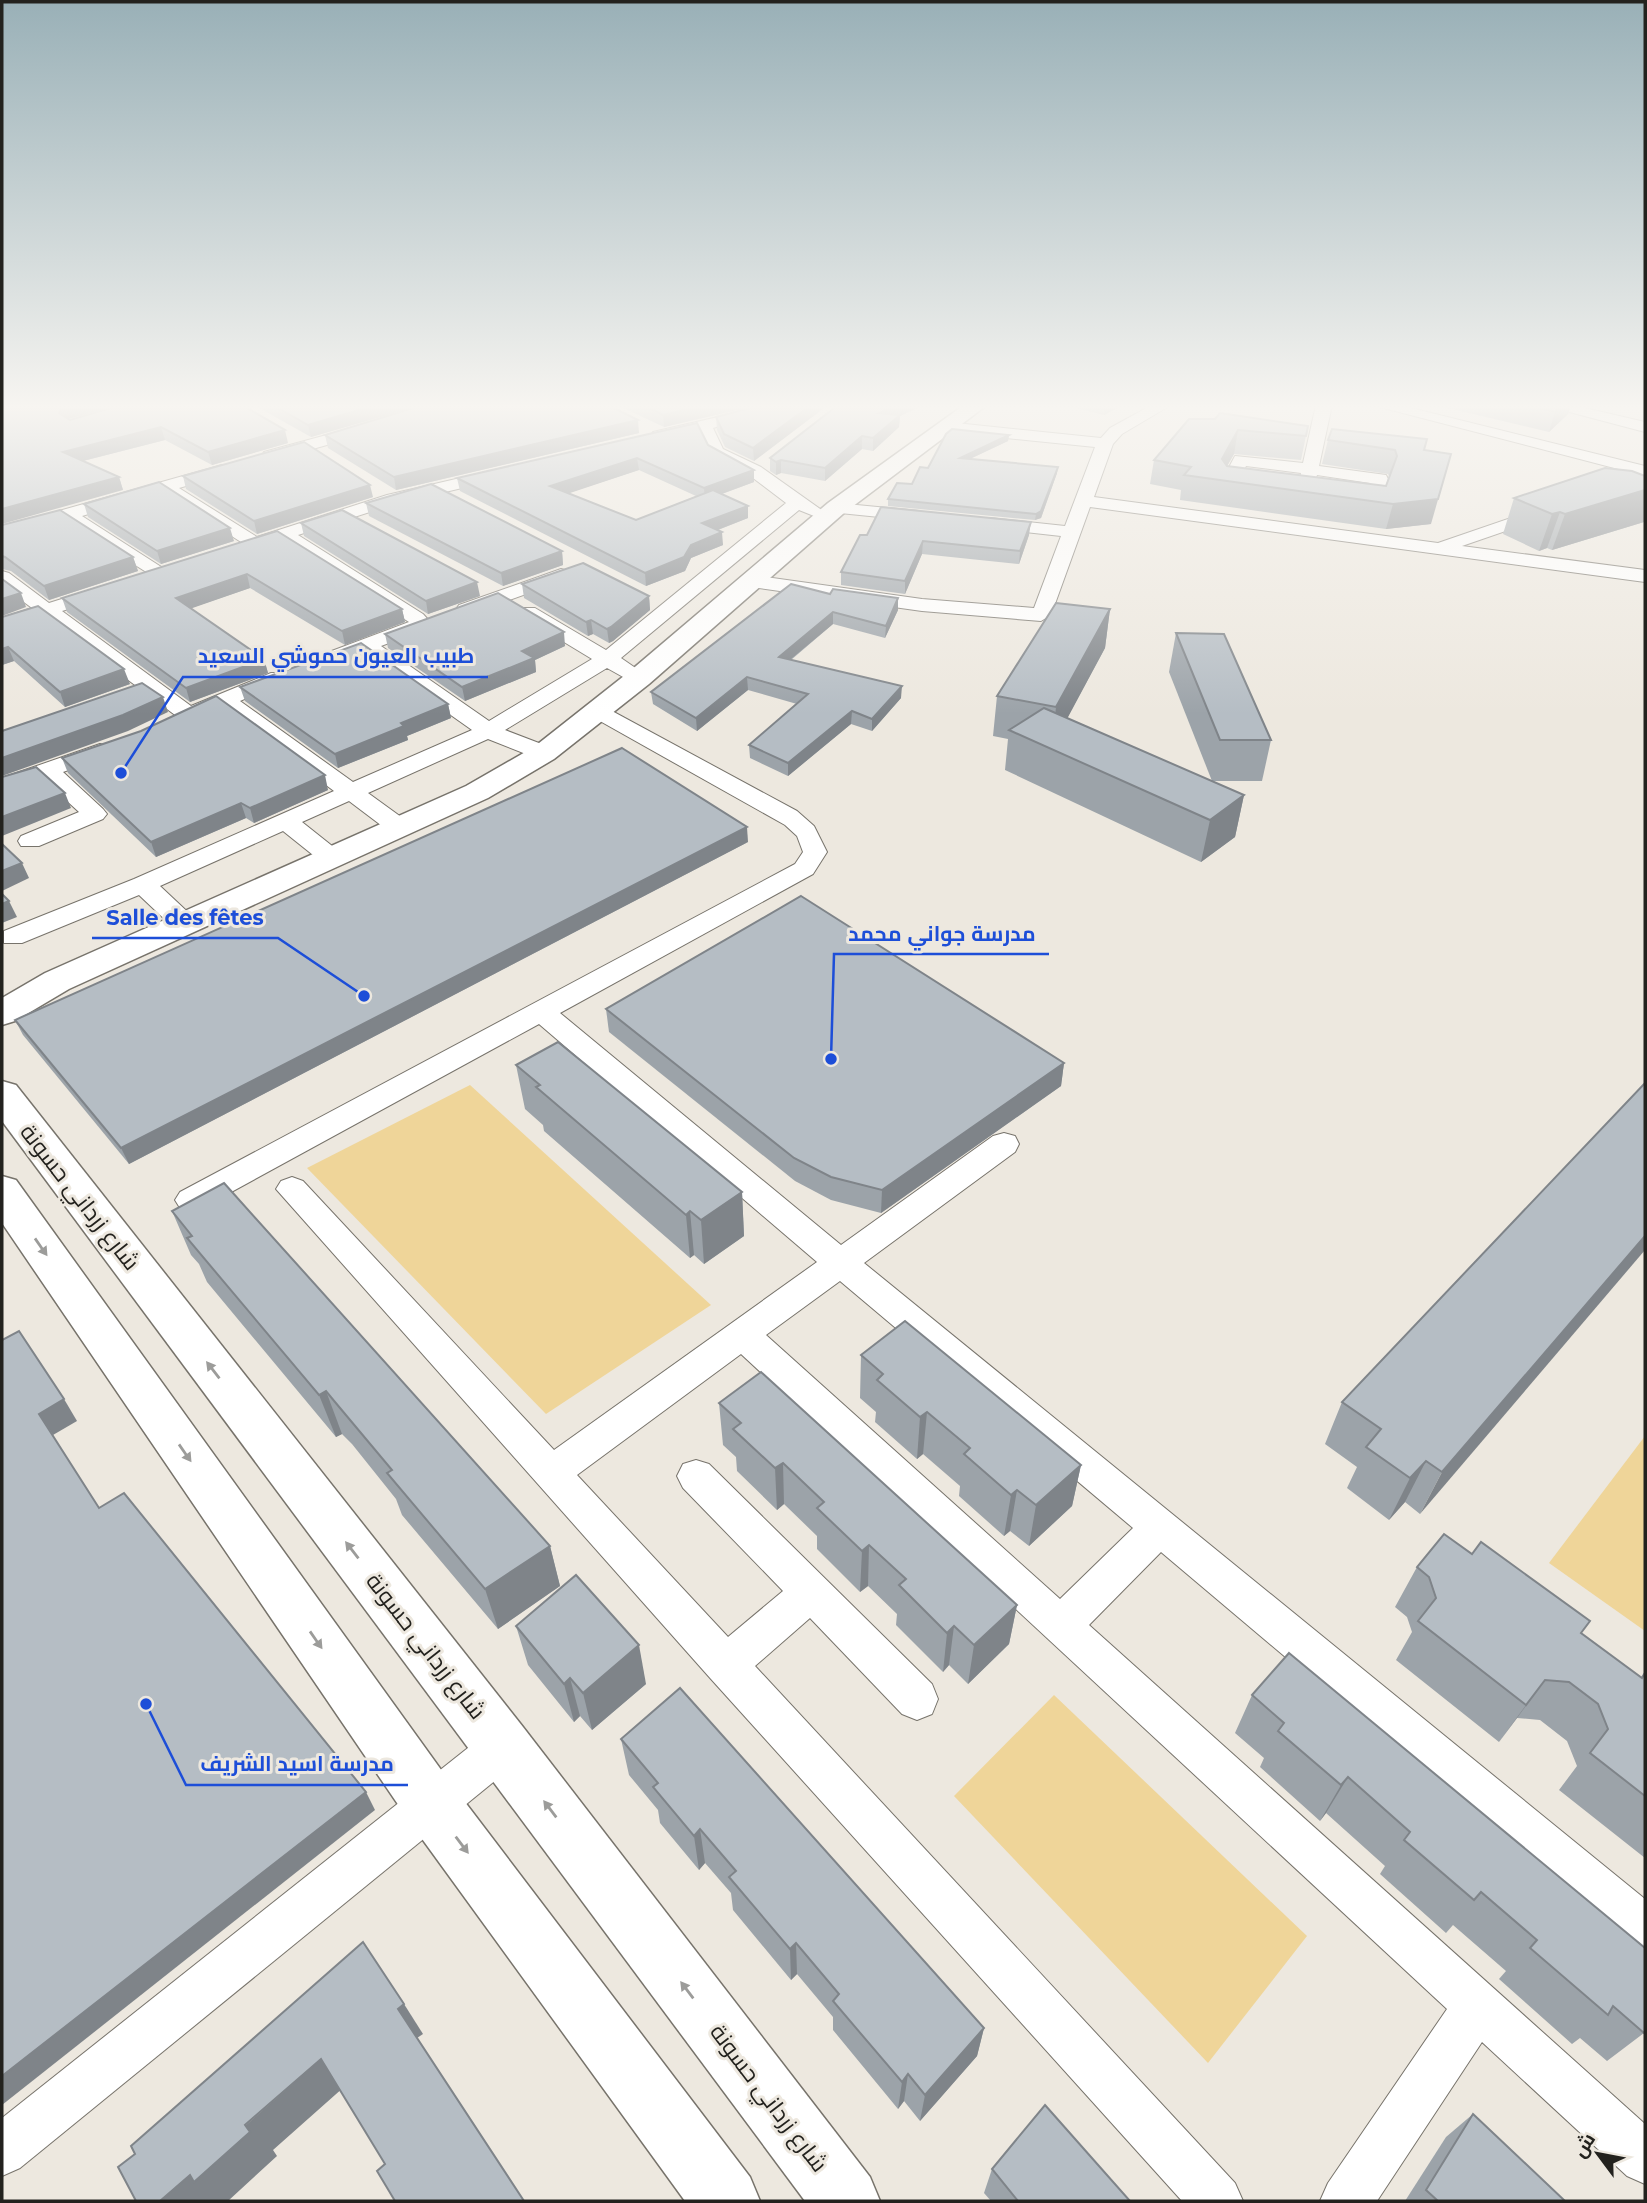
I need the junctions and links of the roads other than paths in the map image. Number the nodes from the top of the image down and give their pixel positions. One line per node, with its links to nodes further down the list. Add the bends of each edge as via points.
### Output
1 (89, 508): 12 (street)
2 (199, 508): 19 (street)
3 (363, 508): 11 (street)
4 (791, 508): 31 (street)
5 (815, 508): 10 (street)
6 (836, 508): 10 (main road)
7 (1081, 508): 16 (street)
8 (1129, 508): 20 (street)
9 (1554, 508): 20 (street)
10 (830, 512): 13 (street); 27 (main road)
11 (345, 513): 15 (street); 18 (street)
12 (67, 514): 17 (street); 32 (street, via 165,572)
13 (933, 517)
14 (974, 522): 16 (street)
15 (370, 526)
16 (1071, 532): 27 (street, via 1041,615 922,605)
17 (2, 533)
18 (285, 535): 19 (street); 33 (street)
19 (256, 544): 21 (street)
20 (1440, 548): 24 (street)
21 (231, 551)
22 (1645, 562): 24 (street, via 1600,556)
23 (586, 566): 29 (street)
24 (1587, 568): 25 (street)
25 (1645, 576)
26 (2, 577): 32 (street)
27 (752, 581): 35 (main road)
28 (479, 584): 29 (street)
29 (503, 597): 33 (street); 37 (street)
30 (646, 597): 31 (street)
31 (670, 609): 35 (street); 37 (street)
32 (49, 610): 34 (street); 39 (street)
33 (438, 619): 36 (street)
34 (2, 624)
35 (701, 625): 38 (main road)
36 (365, 645): 41 (street); 45 (street)
37 (607, 659): 38 (street); 45 (street)
38 (639, 678): 42 (main road)
39 (150, 687): 40 (street); 43 (street)
40 (125, 696)
41 (223, 698): 43 (street); 50 (street)
42 (599, 711): 47 (main road); 60 (street, via 789,816 811,837 814,852 804,869)
43 (188, 714): 44 (street)
44 (168, 724)
45 (488, 731): 47 (street); 50 (street)
46 (124, 743): 48 (street)
47 (544, 753): 52 (main road, via 477,792)
48 (47, 770): 49 (street); 53 (street, via 95,814)
49 (2, 786)
50 (352, 791): 51 (street); 52 (street)
51 (286, 821): 54 (street); 55 (street)
52 (399, 827): 54 (main road)
53 (30, 841)
54 (332, 858): 56 (main road)
55 (143, 884): 56 (street); 57 (street)
56 (184, 923): 58 (main road)
57 (13, 937)
58 (57, 981): 59 (main road); 61 (main road)
59 (2, 999)
60 (542, 1011): 66 (street); 67 (street)
61 (2, 1013)
62 (2, 1094): 76 (main road, شارع زرداني حسونة, one-way to 62)
63 (1004, 1144): 67 (street)
64 (292, 1189): 69 (street)
65 (2, 1191): 77 (main road, one-way to 77)
66 (191, 1200)
67 (841, 1263): 68 (street); 71 (street)
68 (742, 1334): 69 (street); 73 (street)
69 (551, 1473): 74 (street)
70 (696, 1476): 72 (street)
71 (1160, 1527): 73 (street); 78 (street)
72 (811, 1592): 74 (street); 75 (street)
73 (1061, 1625): 79 (street)
74 (726, 1665): 84 (street)
75 (918, 1699)
76 (503, 1747): 77 (street); 83 (main road, شارع زرداني حسونة, one-way to 76)
77 (432, 1805): 80 (street); 82 (main road, one-way to 82)
78 (1645, 1929)
79 (1478, 2005): 81 (street); 85 (street)
80 (2, 2150)
81 (1645, 2158)
82 (726, 2201)
83 (846, 2201)
84 (1217, 2201)
85 (1346, 2201)

